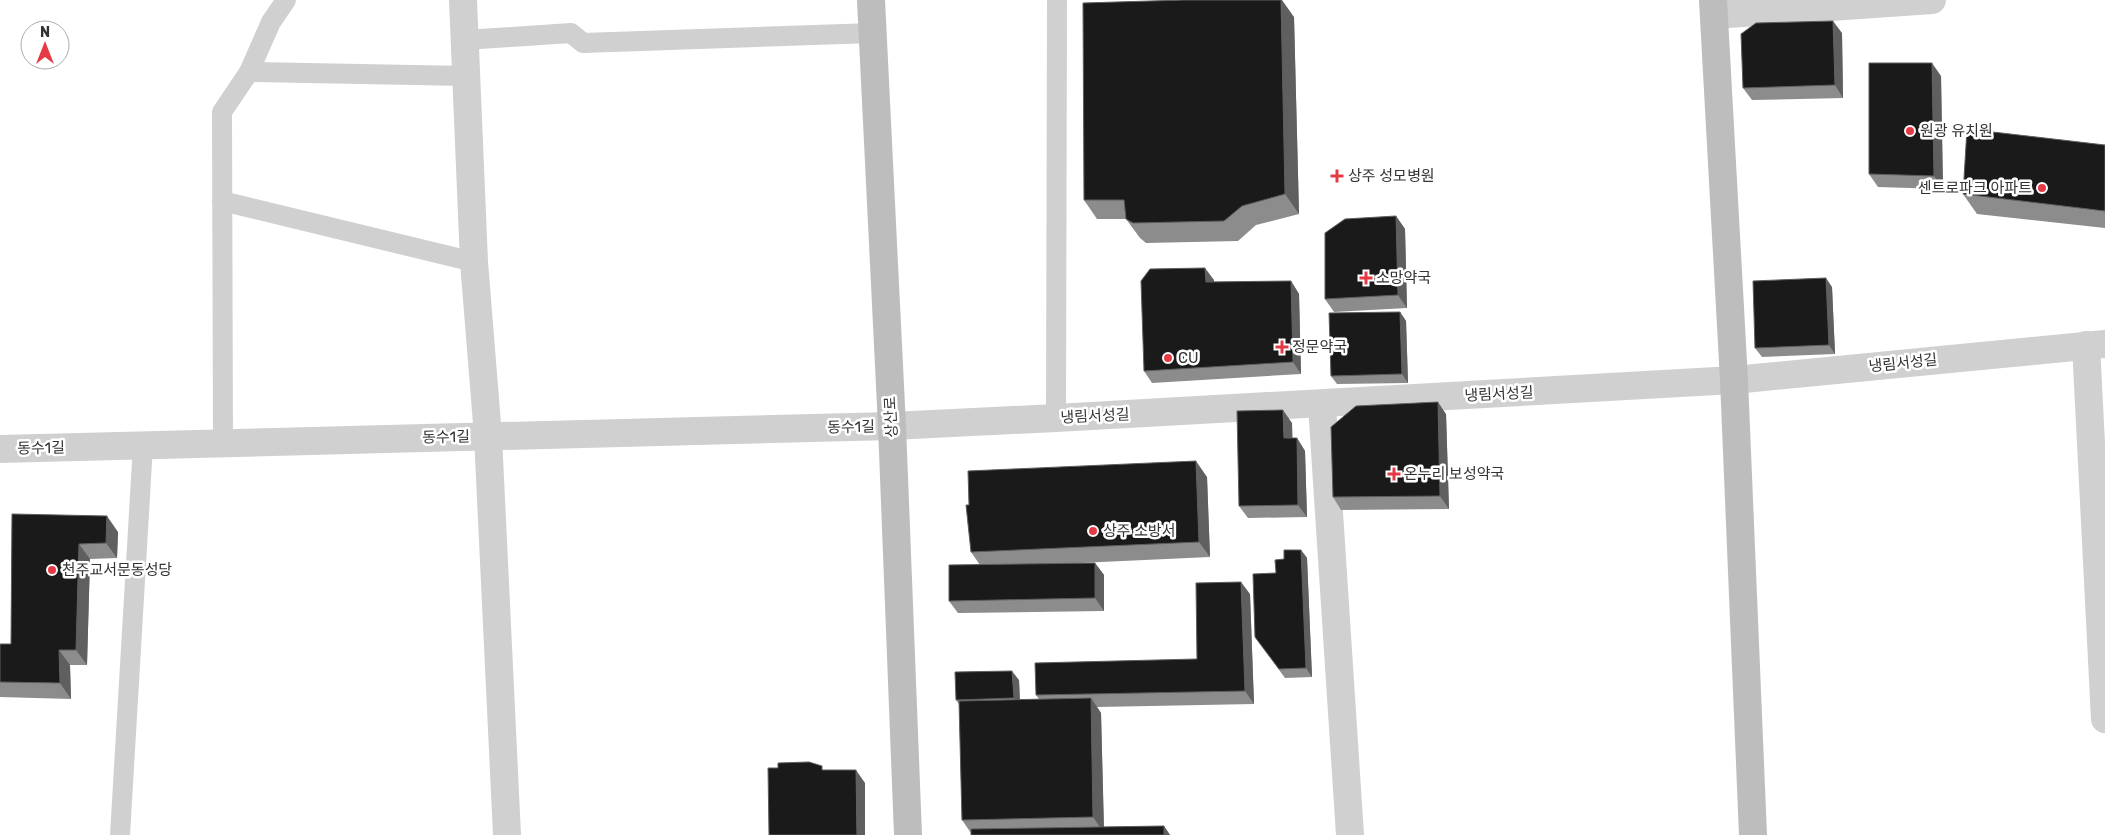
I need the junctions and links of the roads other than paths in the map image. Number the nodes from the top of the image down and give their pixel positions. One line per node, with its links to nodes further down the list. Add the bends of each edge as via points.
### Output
1 (286, 0): 9 (lane, via 270,22)
2 (463, 0): 8 (street)
3 (871, 0): 7 (street, 상산로)
4 (1057, 0): 16 (lane)
5 (1932, 0): 6 (street)
6 (1713, 7): 14 (street)
7 (873, 33): 8 (lane, via 583,43 572,33); 17 (street, 상산로)
8 (465, 40): 10 (street)
9 (249, 72): 10 (lane); 11 (lane, via 222,112)
10 (467, 76): 12 (street)
11 (222, 201): 12 (lane); 19 (lane)
12 (474, 262): 18 (street)
13 (2095, 345): 14 (street, 냉림서성길); 22 (street)
14 (1734, 380): 15 (street, 냉림서성길); 27 (street)
15 (1322, 405): 16 (street, 냉림서성길); 26 (street)
16 (1056, 418): 17 (street, 냉림서성길)
17 (892, 426): 18 (street, 동수1길); 25 (street, 상산로)
18 (488, 436): 19 (street, 동수1길); 24 (street)
19 (223, 443): 20 (street, 동수1길)
20 (143, 445): 21 (street, 동수1길); 23 (lane)
21 (0, 449)
22 (2105, 719)
23 (120, 835)
24 (507, 835)
25 (908, 835)
26 (1350, 835)
27 (1752, 835)

